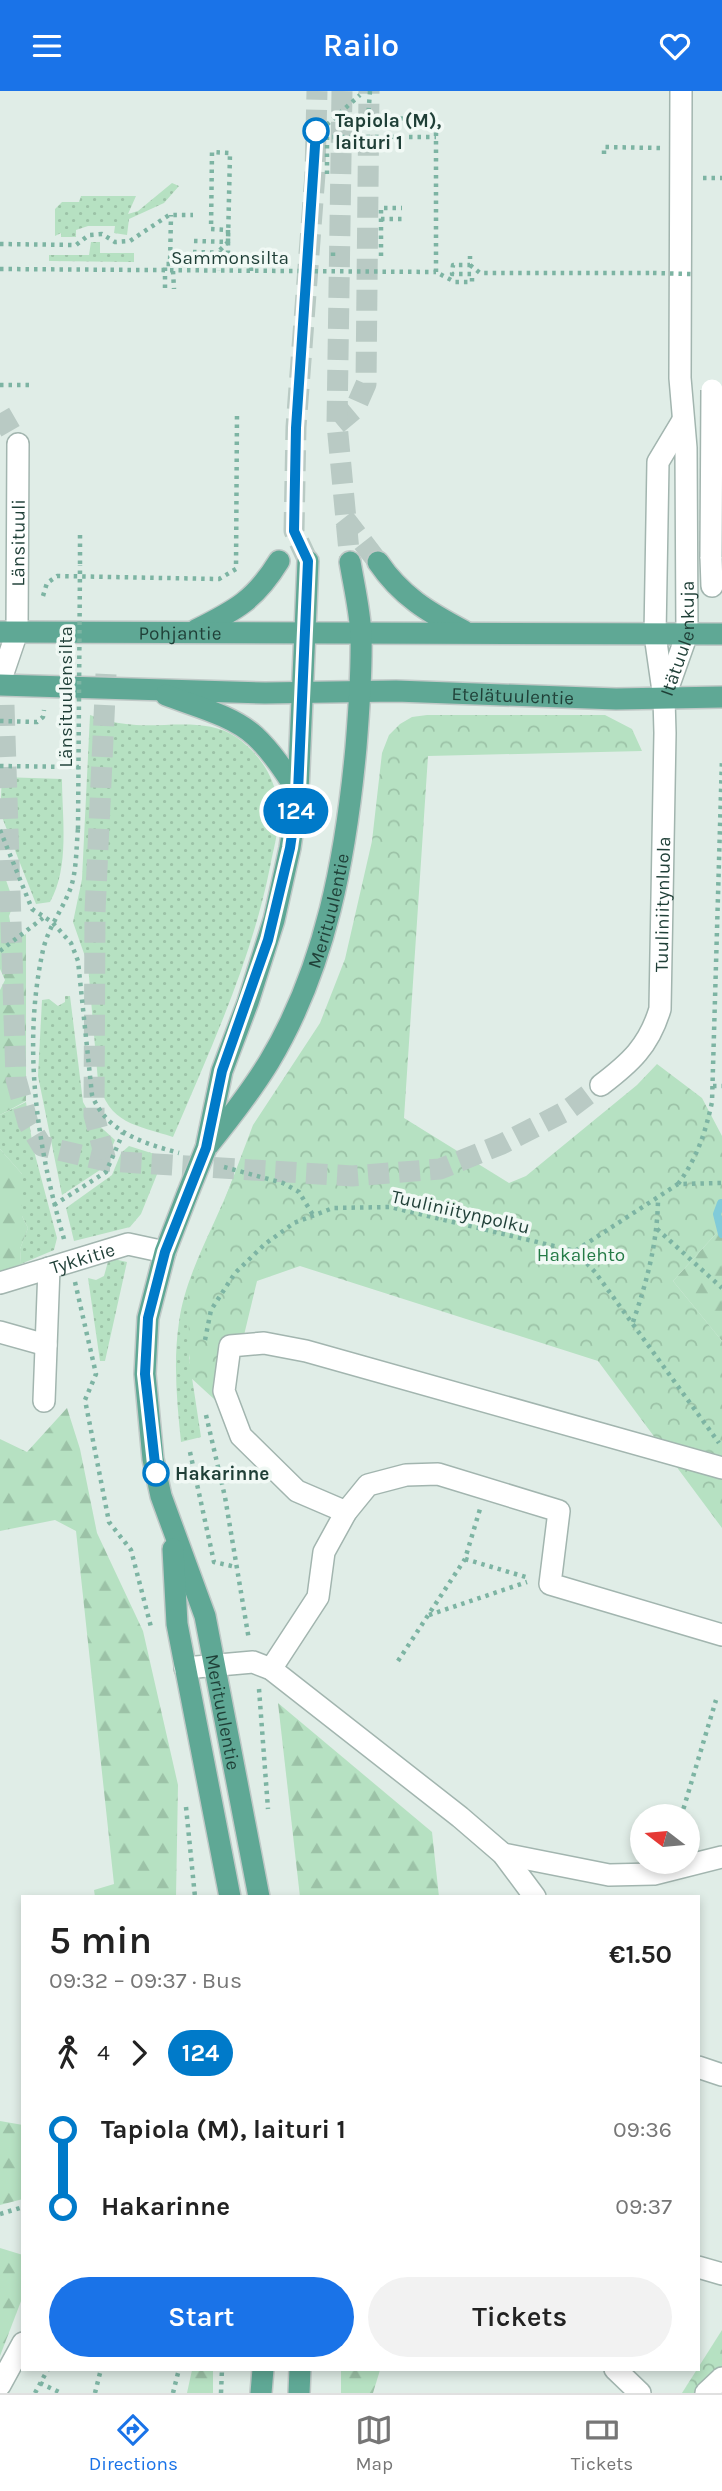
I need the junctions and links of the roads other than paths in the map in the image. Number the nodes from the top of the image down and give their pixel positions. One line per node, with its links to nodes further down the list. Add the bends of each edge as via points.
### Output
1 (681, 91): 3 (street, Itätuulenkuja)
2 (712, 390): 10 (street, bridge)
3 (682, 422): 4 (street); 16 (street, Itätuulenkuja); 18 (street, Itätuulenkuja, via 658,462)
4 (722, 422)
5 (18, 444): 11 (street, Länsituuli)
6 (279, 561): 12 (main road, via 263,587 238,609)
7 (308, 561): 14 (main road, Merituulentie)
8 (350, 562): 15 (main road, Merituulentie)
9 (378, 562): 13 (main road, via 408,599)
10 (712, 586)
11 (8, 632): 12 (main road, Pohjantie); 19 (street, Länsituuli)
12 (191, 632): 14 (main road, Pohjantie)
13 (466, 632): 15 (main road); 18 (main road)
14 (305, 634): 15 (main road, Pohjantie); 21 (main road, Merituulentie)
15 (361, 634): 22 (main road, Merituulentie)
16 (687, 634): 17 (main road); 18 (main road); 24 (street, Itätuulenkuja)
17 (722, 634)
18 (655, 635): 24 (street, Itätuulenkuja)
19 (0, 684): 20 (main road)
20 (153, 690): 21 (main road); 25 (main road, via 253,734)
21 (302, 692): 22 (main road, Etelätuulentie); 25 (main road, Merituulentie)
22 (360, 692): 24 (main road, Etelätuulentie); 27 (main road, Merituulentie, via 351,804 337,890 308,978 270,1061)
23 (722, 697): 24 (main road, Etelätuulentie)
24 (664, 698): 26 (street, Tuuliniitynluola, via 660,1009 644,1047)
25 (298, 792): 27 (main road, Merituulentie, via 274,920 222,1071)
26 (601, 1085)
27 (206, 1148): 28 (main road, Merituulentie, bridge)
28 (165, 1252): 29 (street, Tykkitie, via 128,1244); 36 (main road, Merituulentie, via 148,1318 145,1374 153,1459)
29 (49, 1268): 30 (street, Tykkitie); 32 (street)
30 (0, 1283)
31 (0, 1332): 32 (street)
32 (46, 1345): 33 (street)
33 (44, 1401)
34 (722, 1468): 35 (street, via 306,1351 264,1343 230,1346 223,1391 241,1436 297,1491)
35 (346, 1512): 37 (street, via 368,1485 406,1475 438,1474 559,1511 551,1584); 39 (street, via 324,1552 318,1597)
36 (172, 1529): 38 (main road, Merituulentie, via 205,1616); 40 (main road, Merituulentie, via 177,1624)
37 (722, 1635)
38 (214, 1664): 39 (street); 40 (street); 44 (main road, Merituulentie)
39 (262, 1665): 41 (street)
40 (185, 1668): 43 (main road, Merituulentie)
41 (503, 1854): 42 (street, via 609,1875 654,1874); 45 (street)
42 (722, 1857)
43 (230, 1895)
44 (260, 1895)
45 (534, 1895)
46 (700, 2068): 47 (street)
47 (722, 2075)
48 (700, 2268): 49 (street)
49 (722, 2274)
50 (21, 2347): 55 (street)
51 (263, 2371): 56 (main road)
52 (300, 2371): 57 (main road)
53 (617, 2371): 58 (street)
54 (722, 2378): 59 (street)
55 (0, 2385)
56 (261, 2393)
57 (299, 2393)
58 (640, 2393)
59 (706, 2393)

